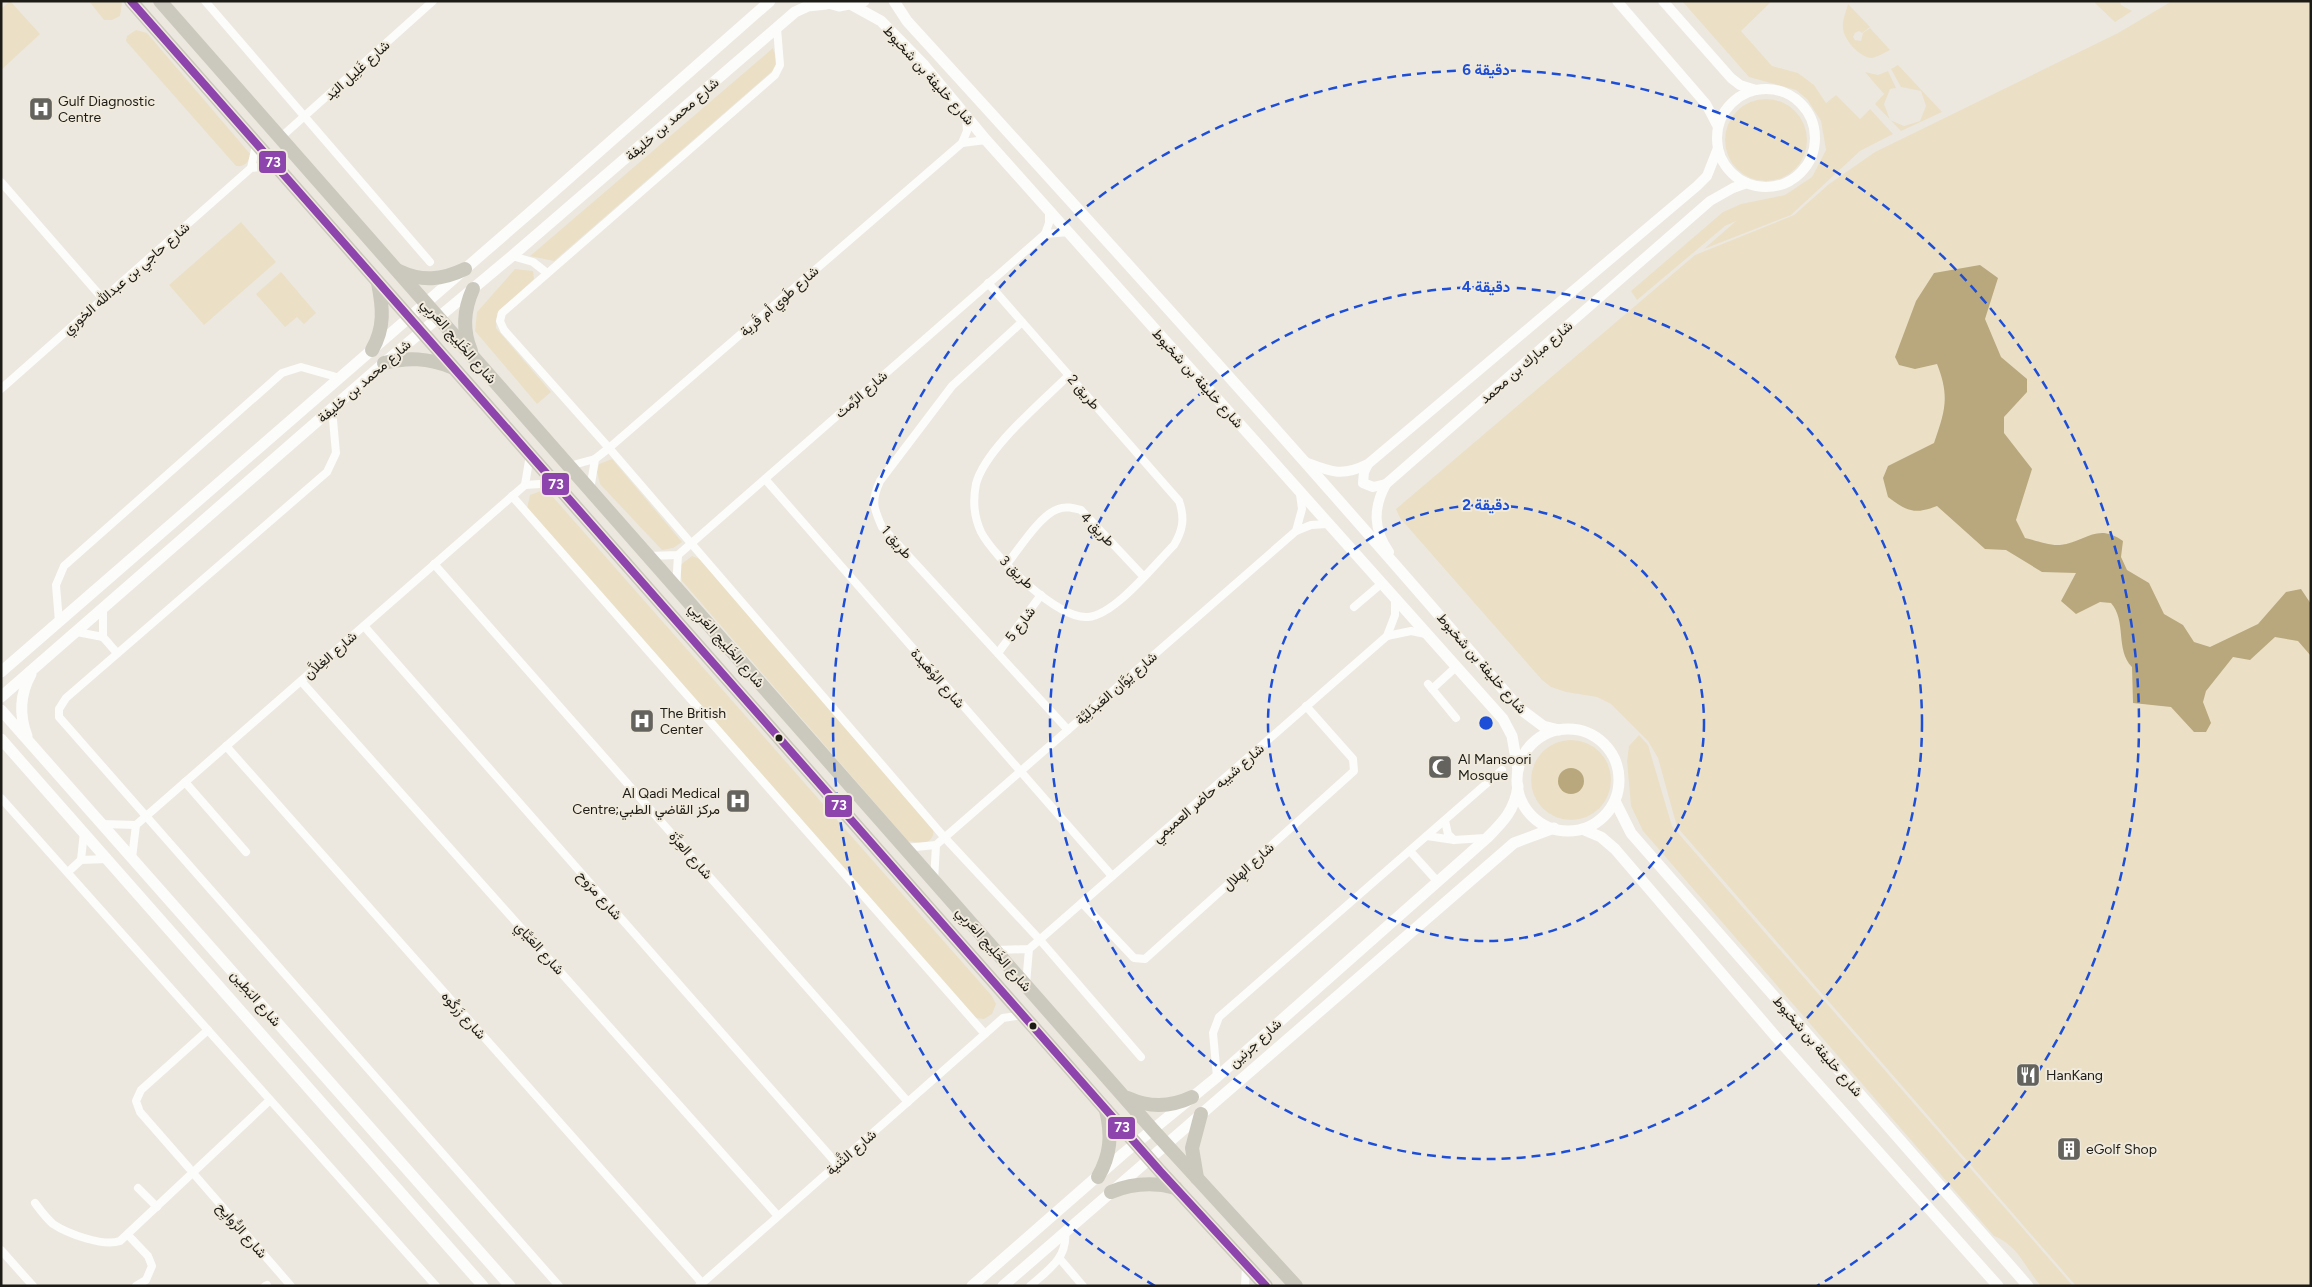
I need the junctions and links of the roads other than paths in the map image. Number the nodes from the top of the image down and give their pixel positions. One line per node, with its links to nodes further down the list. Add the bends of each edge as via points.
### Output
1 (131, 1): 19 (highway, شارع الخَلِيج العَربِي)
2 (160, 1): 17 (highway, شارع الخَلِيج العَربِي)
3 (205, 1): 15 (street)
4 (434, 1): 15 (street, شارع غَلِيل اليَد)
5 (770, 1): 32 (main road, شارع محمد بن خليفة)
6 (864, 1): 11 (main road)
7 (894, 1): 54 (main road, شارع خليفة بن شخبوط, via 907,21 1106,238)
8 (1617, 1): 16 (street, via 1706,104)
9 (1664, 1): 13 (street, via 1731,78 1746,88)
10 (824, 2): 11 (main road, شارع محمد بن خليفة); 12 (main road, شارع محمد بن خليفة, via 795,12)
11 (852, 5): 14 (main road, شارع خليفة بن شخبوط, via 881,20)
12 (777, 28): 29 (main road, شارع محمد بن خليفة); 33 (street, via 780,64 775,75)
13 (1757, 90): 16 (street, via 1732,103); 25 (street, via 1774,90 1790,95 1803,105 1812,119 1816,135 1814,152 1807,167 1795,178 1780,186 1763,188)
14 (966, 115): 18 (main road, شارع خليفة بن شخبوط); 20 (street, via 967,131)
15 (306, 116): 17 (street, شارع غَلِيل اليَد); 30 (street)
16 (1718, 127): 21 (street)
17 (280, 138): 31 (highway, شارع الخَلِيج العَربِي)
18 (986, 140): 20 (street); 26 (main road, شارع خليفة بن شخبوط)
19 (256, 143): 22 (highway, شارع الخَلِيج العَربِي); 23 (street)
20 (962, 143): 51 (street, شارع طَوي أم قَرية)
21 (1718, 148): 25 (street, via 1724,163); 55 (street, شارع مبارك بن محمد, via 1707,176 1691,192)
22 (276, 165): 23 (street); 34 (highway, شارع الخَلِيج العَربِي)
23 (251, 168): 37 (street, شارع حاجي بن عبدالله الخوري)
24 (1, 182): 37 (street)
25 (1747, 183): 59 (street, شارع مبارك بن محمد, via 1710,202)
26 (1049, 209): 27 (main road, شارع خليفة بن شخبوط); 28 (street)
27 (1069, 232): 28 (street); 62 (main road, شارع خليفة بن شخبوط)
28 (1045, 234): 35 (street, شارع الرِّمث)
29 (512, 256): 33 (street, via 533,262); 36 (main road, شارع محمد بن خليفة)
30 (430, 262)
31 (396, 269): 32 (highway, via 428,279); 38 (highway, شارع الخَلِيج العَربِي)
32 (464, 269): 38 (main road, شارع محمد بن خليفة)
33 (547, 273): 51 (street, via 502,313 500,321 504,330)
34 (377, 280): 39 (highway, شارع الخَلِيج العَربِي); 43 (highway, via 383,317 380,334)
35 (988, 283): 41 (street, طريق 2); 57 (street, شارع الرِّمث)
36 (474, 289): 40 (main road, شارع محمد بن خليفة); 44 (highway, via 467,304 465,320 467,340)
37 (103, 299): 49 (street, شارع حاجي بن عبدالله الخوري)
38 (426, 303): 39 (main road, شارع محمد بن خليفة); 40 (highway, شارع الخَلِيج العَربِي)
39 (410, 317): 42 (highway, شارع الخَلِيج العَربِي); 43 (main road, شارع محمد بن خليفة)
40 (438, 317): 42 (main road, شارع محمد بن خليفة); 44 (highway, شارع الخَلِيج العَربِي)
41 (1022, 322): 47 (street, طريق 2); 87 (street, طريق 1, via 952,386 880,481 873,508 882,527)
42 (421, 330): 45 (main road, شارع محمد بن خليفة); 46 (highway, شارع الخَلِيج العَربِي)
43 (372, 350): 48 (main road, شارع محمد بن خليفة)
44 (474, 358): 56 (highway, شارع الخَلِيج العَربِي)
45 (384, 363): 46 (highway, via 421,359); 50 (main road, شارع محمد بن خليفة)
46 (453, 368): 52 (highway, شارع الخَلِيج العَربِي)
47 (1069, 375): 64 (street, طريق 2); 71 (street, طريق 3, via 1004,439 987,461 977,482 974,500 981,531)
48 (340, 378): 80 (main road, شارع محمد بن خليفة); 80 (street, via 301,367 282,373 64,566 56,585)
49 (3, 384)
50 (332, 409): 79 (main road, شارع محمد بن خليفة); 88 (street, via 336,454 327,472)
51 (609, 448): 53 (street, شارع طَوي أم قَرية); 67 (street)
52 (530, 454): 58 (highway, شارع الخَلِيج العَربِي); 60 (street)
53 (595, 460): 56 (street, شارع طَوي أم قَرية); 61 (street)
54 (1303, 461): 55 (street, شارع مبارك بن محمد, via 1339,473); 72 (main road, شارع خليفة بن شخبوط)
55 (1368, 464): 59 (street, via 1363,483 1373,487)
56 (569, 466): 61 (highway, شارع الخَلِيج العَربِي)
57 (765, 479): 67 (street, شارع الرِّمث); 106 (street, شارع الوُهَيدة)
58 (556, 483): 60 (street); 138 (highway, شارع الخَلِيج العَربِي)
59 (1386, 484): 72 (street, شارع مبارك بن محمد, via 1376,507 1377,528)
60 (524, 485): 63 (street, شارع الغِلاَّن)
61 (590, 490): 69 (highway, شارع الخَلِيج العَربِي)
62 (1300, 493): 65 (main road, شارع خليفة بن شخبوط); 66 (street, via 1302,509)
63 (512, 496): 70 (street, شارع الغِلاَّن); 142 (street)
64 (1179, 500): 73 (street, طريق 3, via 1183,512 1180,535 1174,546)
65 (1327, 524): 66 (street, شارع يَوَّان العَبدَلِيَّة); 74 (main road, شارع خليفة بن شخبوط)
66 (1296, 530): 98 (street, شارع يَوَّان العَبدَلِيَّة)
67 (691, 544): 68 (street, شارع الرِّمث); 119 (street)
68 (678, 555): 69 (street); 75 (street)
69 (648, 556): 75 (highway, شارع الخَلِيج العَربِي)
70 (434, 564): 81 (street, شارع الغِلاَّن); 148 (street, شارع العِزَّة)
71 (1007, 564): 73 (street, طريق 4, via 1039,524 1056,509 1069,506 1081,510); 76 (street, طريق 3)
72 (1404, 573): 99 (main road, شارع خليفة بن شخبوط, via 1519,708 1543,726)
73 (1143, 576): 76 (street, طريق 3, via 1113,606 1088,617 1061,609)
74 (1381, 584): 77 (main road, شارع خليفة بن شخبوط); 78 (street)
75 (676, 588): 123 (highway, شارع الخَلِيج العَربِي)
76 (1041, 595): 87 (street, شارع 5)
77 (1395, 600): 83 (main road, شارع خليفة بن شخبوط); 84 (street, via 1395,615)
78 (1354, 607)
79 (103, 610): 82 (main road, شارع محمد بن خليفة); 85 (street)
80 (59, 622): 86 (main road, شارع محمد بن خليفة)
81 (364, 626): 93 (street, شارع الغِلاَّن); 155 (street, شارع مرَوح)
82 (77, 632): 85 (street); 92 (main road, شارع محمد بن خليفة)
83 (1426, 634): 84 (street, via 1402,631); 90 (main road, شارع خليفة بن شخبوط)
84 (1387, 636): 95 (street, شارع شيبه حاضر العميمي)
85 (103, 637): 88 (street)
86 (24, 652): 89 (main road); 91 (main road, شارع محمد بن خليفة)
87 (998, 652): 98 (street, طريق 1)
88 (117, 653): 111 (street, via 66,698 58,713)
89 (1, 660)
90 (1456, 667): 97 (street, via 1430,686); 105 (main road, شارع خليفة بن شخبوط, via 1503,719 1512,736)
91 (1, 672)
92 (32, 672): 94 (main road, شارع محمد بن خليفة); 101 (main road, via 22,703)
93 (301, 681): 102 (street, شارع الغِلاَّن); 164 (street, شارع العَيَّاي)
94 (1, 697)
95 (1306, 706): 130 (street, شارع شيبه حاضر العميمي); 133 (street, شارع الهِلال, via 1353,759 1354,771 1145,959 1134,958)
96 (1, 710): 101 (main road, شارع البَطِين)
97 (1456, 718)
98 (1068, 730): 106 (street, شارع يَوَّان العَبدَلِيَّة)
99 (1559, 730): 105 (main road, via 1533,744); 110 (main road, via 1584,732 1606,745 1619,772)
100 (1, 739): 103 (main road, شارع البَطِين)
101 (28, 740): 113 (main road, شارع البَطِين)
102 (226, 746): 107 (street, شارع الغِلاَّن); 170 (street, شارع زَركُوه)
103 (6, 748): 117 (main road, شارع البَطِين)
104 (1502, 770): 112 (street)
105 (1518, 770): 108 (main road)
106 (1020, 772): 119 (street, شارع يَوَّان العَبدَلِيَّة); 130 (street, شارع الوُهَيدة)
107 (185, 782): 111 (street, شارع الغِلاَّن); 125 (street)
108 (1518, 786): 115 (main road, via 1529,813); 120 (main road, شارع جرنين, via 1511,811)
109 (1, 798): 129 (street)
110 (1615, 801): 116 (main road, via 1607,813); 186 (main road, شارع خليفة بن شخبوط, via 1631,833)
111 (145, 817): 114 (street, شارع الغِلاَّن); 177 (street)
112 (1445, 821): 118 (street); 121 (street, via 1448,834)
113 (102, 824): 114 (street); 126 (main road, شارع البَطِين)
114 (136, 825): 126 (street)
115 (1554, 828): 116 (main road); 150 (main road, شارع جرنين, via 1514,843)
116 (1582, 829): 185 (main road, شارع خليفة بن شخبوط, via 1601,837 1615,849 1776,1037)
117 (84, 832): 127 (main road, شارع البَطِين); 128 (street)
118 (1427, 836): 121 (street); 124 (street)
119 (945, 838): 122 (street, شارع يَوَّان العَبدَلِيَّة); 134 (street)
120 (1487, 838): 121 (street); 132 (main road, شارع جرنين)
121 (1454, 840)
122 (936, 845): 123 (street); 131 (street)
123 (905, 848): 131 (highway, شارع الخَلِيج العَربِي)
124 (1410, 851): 132 (street); 144 (street, via 1219,1017 1213,1033)
125 (246, 852)
126 (132, 858): 176 (main road, شارع البَطِين)
127 (107, 859): 128 (street); 175 (main road, شارع البَطِين)
128 (81, 860): 129 (street)
129 (68, 872): 141 (street)
130 (1112, 876): 133 (street, شارع شيبه حاضر العميمي)
131 (934, 881): 136 (highway, شارع الخَلِيج العَربِي)
132 (1437, 881): 144 (main road, شارع جرنين)
133 (1082, 903): 134 (street, شارع شيبه حاضر العميمي)
134 (1040, 940): 135 (street, شارع شيبه حاضر العميمي); 143 (street)
135 (1029, 949): 136 (street); 137 (street)
136 (996, 950): 137 (highway, شارع الخَلِيج العَربِي)
137 (1026, 985): 145 (highway, شارع الخَلِيج العَربِي)
138 (1006, 994): 139 (highway, شارع الخَلِيج العَربِي); 140 (street)
139 (1025, 1016): 140 (street); 149 (highway, شارع الخَلِيج العَربِي)
140 (1004, 1018): 142 (street, شارع الثَّنية)
141 (208, 1030): 147 (street); 156 (street, شارع الرُّوايِح, via 141,1090 136,1101 140,1112)
142 (985, 1034): 148 (street, شارع الثَّنية)
143 (1141, 1057)
144 (1217, 1077): 146 (main road, شارع جرنين)
145 (1125, 1097): 146 (highway, via 1158,1106); 151 (highway, شارع الخَلِيج العَربِي)
146 (1192, 1097): 151 (main road, شارع جرنين)
147 (270, 1100): 156 (street); 174 (street)
148 (908, 1102): 155 (street, شارع الثَّنية)
149 (1106, 1107): 152 (highway, شارع الخَلِيج العَربِي); 157 (highway, via 1110,1143 1107,1160)
150 (1201, 1114): 153 (main road, شارع جرنين); 158 (highway, via 1192,1148)
151 (1153, 1130): 152 (main road, شارع جرنين); 153 (highway, شارع الخَلِيج العَربِي)
152 (1137, 1143): 154 (highway, شارع الخَلِيج العَربِي); 157 (main road, شارع جرنين)
153 (1166, 1144): 154 (main road, شارع جرنين); 158 (highway, شارع الخَلِيج العَربِي)
154 (1150, 1158): 160 (highway, شارع الخَلِيج العَربِي); 161 (main road, شارع جرنين)
155 (837, 1164): 164 (street, شارع الثَّنية)
156 (191, 1171): 163 (street); 173 (street, شارع الرُّوايِح)
157 (1098, 1177): 178 (main road, شارع جرنين)
158 (1198, 1179): 184 (highway, شارع الخَلِيج العَربِي)
159 (138, 1188): 163 (street)
160 (1176, 1188): 161 (highway, via 1147,1184); 169 (highway, شارع الخَلِيج العَربِي)
161 (1111, 1192): 165 (main road, شارع جرنين)
162 (35, 1203): 166 (street, via 55,1225 96,1241 116,1242)
163 (158, 1208): 166 (street)
164 (778, 1216): 170 (street, شارع الثَّنية)
165 (1065, 1232): 168 (street); 179 (main road, شارع جرنين)
166 (128, 1235): 172 (street, via 148,1256 152,1266 146,1280)
167 (1, 1250): 171 (street)
168 (1060, 1259): 180 (street); 181 (street)
169 (1245, 1262): 182 (street); 183 (highway, شارع الخَلِيج العَربِي)
170 (701, 1284)
171 (33, 1286)
172 (136, 1286)
173 (291, 1286)
174 (436, 1286)
175 (483, 1286)
176 (510, 1286)
177 (559, 1286)
178 (972, 1286)
179 (1003, 1286)
180 (1030, 1286)
181 (1083, 1286)
182 (1245, 1286)
183 (1266, 1286)
184 (1296, 1286)
185 (1998, 1286)
186 (2028, 1286)

